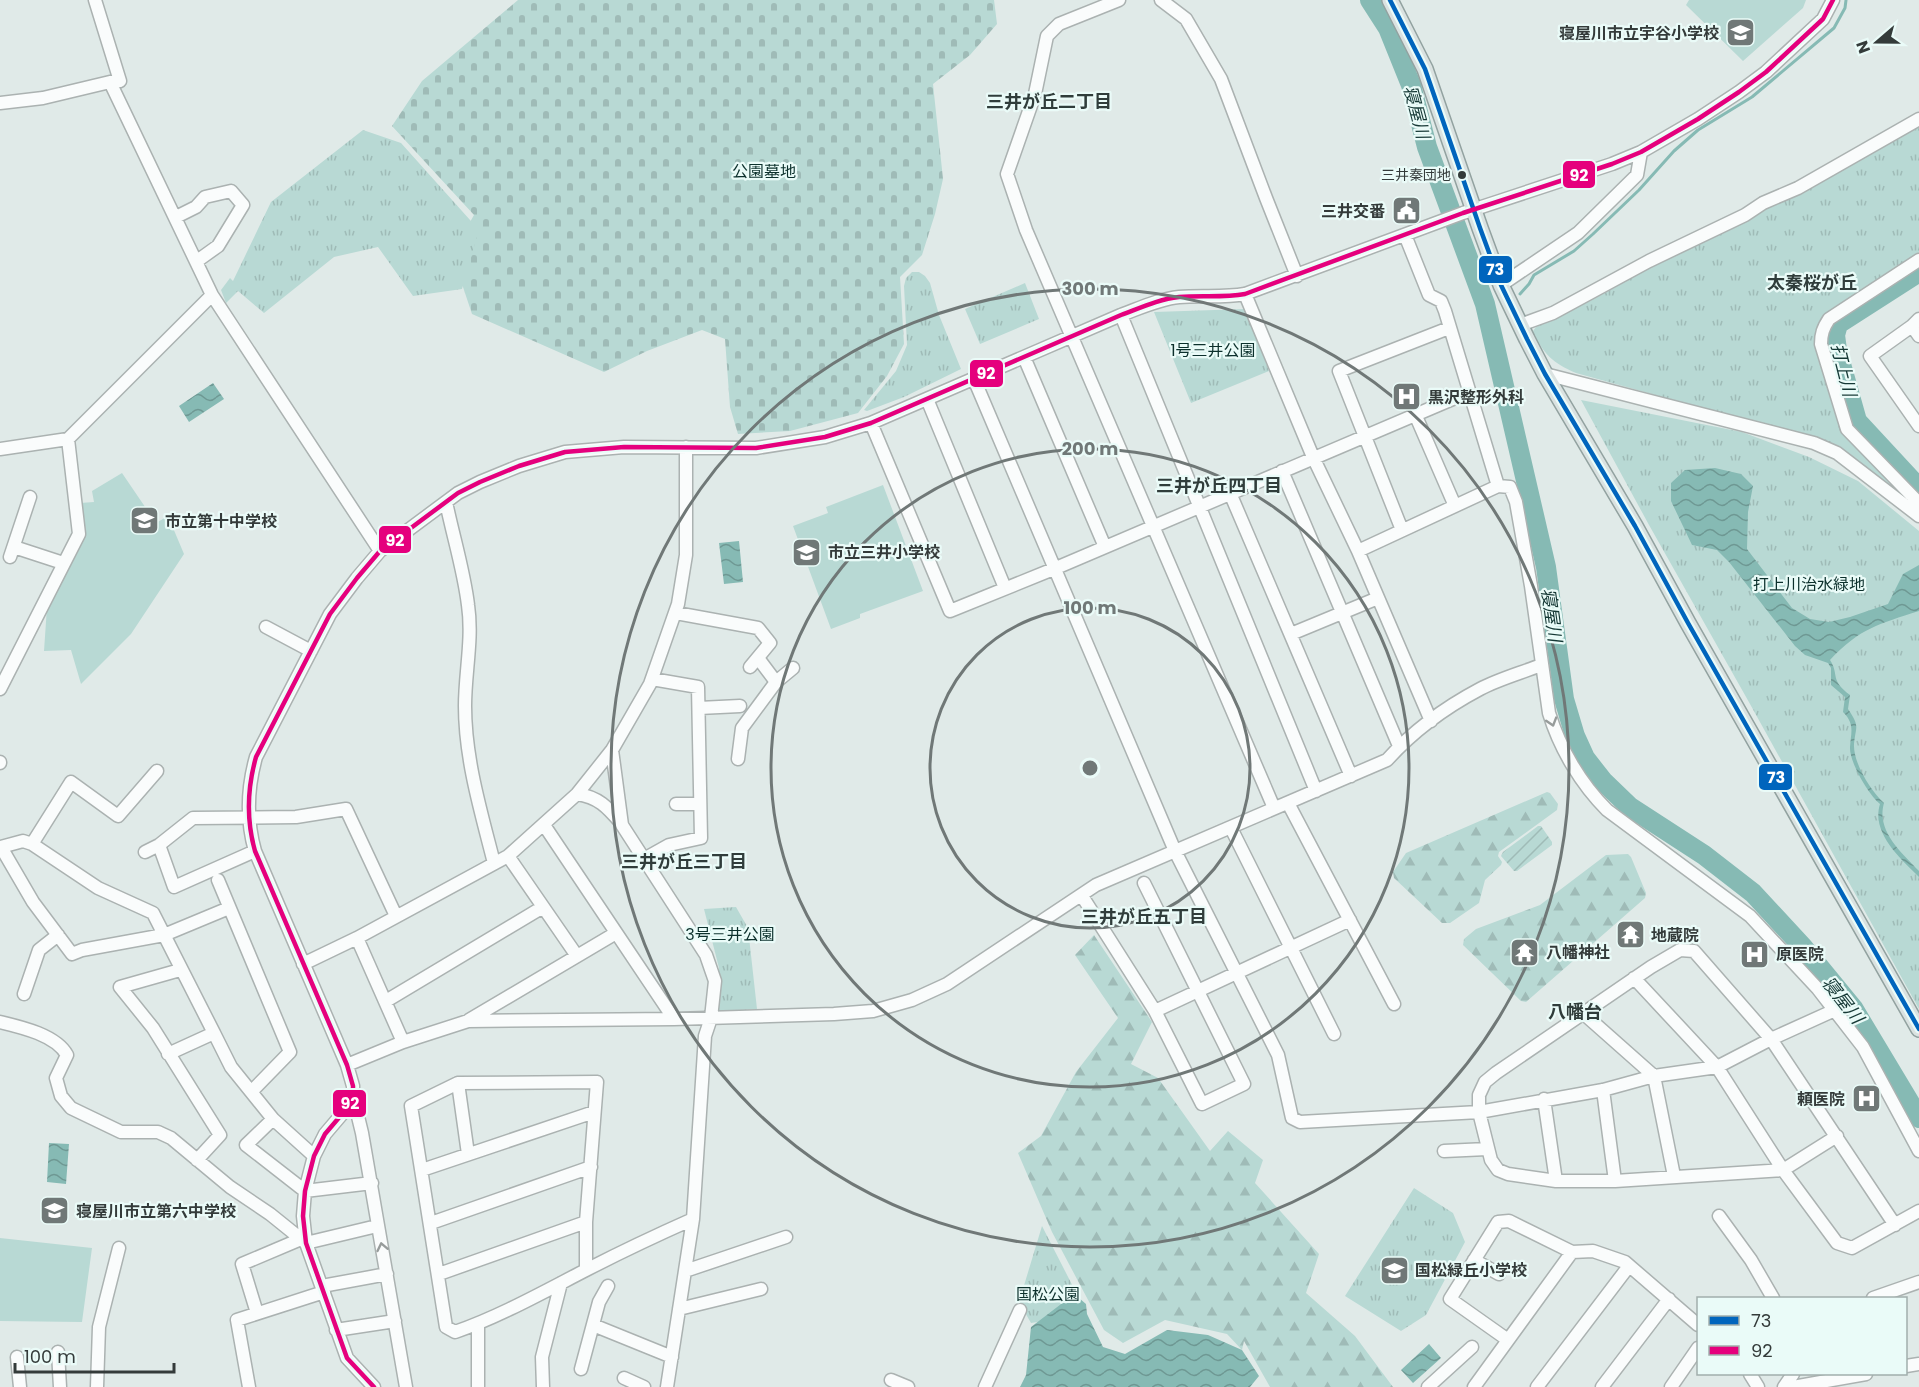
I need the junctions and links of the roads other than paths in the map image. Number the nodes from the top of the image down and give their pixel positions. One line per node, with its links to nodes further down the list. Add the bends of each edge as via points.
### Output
1 (95, 0): 6 (street, via 120,81)
2 (1119, 0): 23 (street, via 1059,24 1047,36 1035,94 1007,174)
3 (1161, 0): 15 (street, via 1186,19 1221,79)
4 (1390, 0): 10 (main road, via 1425,69)
5 (1833, 0): 9 (street, via 1822,19 1766,72)
6 (110, 82): 7 (street, via 43,98); 11 (street)
7 (0, 103)
8 (1919, 119): 20 (street, via 1798,188 1553,313)
9 (1641, 152): 10 (street); 16 (street, via 1637,174 1578,233)
10 (1468, 211): 12 (street); 16 (main road)
11 (176, 217): 14 (street); 14 (street, via 196,207 205,197 231,190 243,205 218,246)
12 (1405, 235): 15 (street); 22 (street, via 1430,295 1441,301)
13 (1919, 260): 42 (street, via 1829,319 1821,336 1847,429)
14 (197, 261): 18 (street)
15 (1297, 276): 17 (street)
16 (1501, 285): 20 (main road)
17 (1245, 294): 19 (street, via 1163,300); 36 (street)
18 (212, 295): 33 (street); 50 (street)
19 (1121, 315): 23 (street); 44 (street)
20 (1521, 325): 25 (main road)
21 (1916, 327): 31 (street, via 1870,356)
22 (1449, 328): 27 (street); 32 (street, via 1339,371)
23 (1071, 336): 24 (street); 46 (street)
24 (1024, 357): 26 (street); 48 (street)
25 (1545, 374): 45 (street, via 1814,444 1837,453); 120 (main road)
26 (974, 379): 28 (street); 52 (street)
27 (1469, 392): 29 (street); 38 (street)
28 (927, 399): 30 (street); 53 (street)
29 (1415, 414): 32 (street); 43 (street)
30 (871, 423): 34 (street, via 786,445); 53 (street, via 950,611)
31 (1919, 426)
32 (1364, 435): 36 (street); 47 (street)
33 (68, 439): 35 (street); 51 (street, via 79,534)
34 (686, 447): 41 (street, via 565,452 505,471); 55 (street, via 686,555)
35 (1, 452)
36 (1313, 457): 37 (street); 49 (street)
37 (1282, 471): 39 (street); 56 (street)
38 (1498, 486): 43 (street); 60 (street, via 1510,487 1516,502)
39 (1230, 493): 44 (street); 58 (street)
40 (30, 497): 51 (street, via 12,552)
41 (446, 502): 50 (street); 91 (street, via 468,604 471,638 465,707 467,737)
42 (1919, 503)
43 (1455, 506): 47 (street)
44 (1198, 507): 46 (street); 73 (street)
45 (1919, 516)
46 (1152, 527): 48 (street); 78 (street)
47 (1402, 530): 49 (street)
48 (1105, 547): 52 (street)
49 (1358, 550): 54 (street)
50 (380, 551): 59 (street, via 330,614)
51 (63, 563): 64 (street)
52 (1056, 568): 53 (street); 87 (street)
53 (1005, 588)
54 (1378, 598): 56 (street); 67 (street)
55 (676, 613): 62 (street); 63 (street, via 758,628 770,643 754,663)
56 (1342, 613): 58 (street); 68 (street)
57 (266, 627): 59 (street)
58 (1290, 634): 72 (street)
59 (311, 651): 79 (street, via 256,757 249,782)
60 (1541, 665): 67 (street, via 1480,689); 113 (street, one-way to 113, via 1554,730 1594,797 1750,916)
61 (793, 668): 63 (street)
62 (652, 679): 66 (street, via 698,687); 69 (street)
63 (776, 682): 70 (street, via 742,728)
64 (0, 689)
65 (740, 706): 66 (street)
66 (699, 708): 77 (street)
67 (1431, 721): 68 (street)
68 (1400, 746): 72 (street, via 1387,760)
69 (612, 750): 74 (street); 81 (street)
70 (738, 759)
71 (157, 771): 83 (street, via 118,816 70,782)
72 (1351, 776): 73 (street)
73 (1316, 791): 75 (street)
74 (577, 794): 80 (street); 81 (street, via 595,797)
75 (1288, 803): 78 (street); 98 (street)
76 (676, 804): 77 (street)
77 (700, 804): 90 (street, via 701,838 669,845)
78 (1274, 808): 82 (street)
79 (249, 818): 84 (street, via 193,818); 86 (street); 97 (street, via 296,817 346,809)
80 (544, 825): 89 (street); 99 (street)
81 (622, 825): 90 (street)
82 (1231, 828): 87 (street); 103 (street)
83 (32, 844): 85 (street, via 23,841); 101 (street, via 98,888 153,913)
84 (159, 846): 86 (street, via 174,886); 88 (street)
85 (0, 848): 100 (street)
86 (255, 851): 105 (street)
87 (1175, 851): 94 (street, via 1096,885); 107 (street)
88 (145, 852)
89 (508, 855): 91 (street); 95 (street)
90 (644, 859): 116 (street, via 706,955 715,981)
91 (494, 863): 97 (street)
92 (218, 880): 96 (street)
93 (1144, 883): 109 (street)
94 (1082, 896): 114 (street); 116 (street, via 947,984 912,1000 863,1012)
95 (543, 907): 104 (street); 111 (street)
96 (229, 908): 101 (street); 131 (street, via 290,1052)
97 (396, 916): 102 (street)
98 (1350, 920): 103 (street); 112 (street)
99 (616, 933): 104 (street); 117 (street)
100 (58, 934): 101 (street, via 72,954); 110 (street, via 39,950)
101 (164, 935): 106 (street)
102 (357, 938): 105 (street); 111 (street)
103 (1290, 948): 107 (street); 122 (street)
104 (577, 956): 118 (street)
105 (303, 964): 126 (street)
106 (180, 970): 121 (street); 125 (street, via 120,987)
107 (1237, 973): 109 (street); 135 (street, via 1278,1055 1292,1118 1300,1122)
108 (1634, 978): 115 (street); 123 (street, via 1680,950 1694,951); 127 (street)
109 (1199, 991): 114 (street); 114 (street, via 1244,1084 1202,1104)
110 (24, 994)
111 (386, 1001): 124 (street)
112 (1394, 1004)
113 (1835, 1010): 123 (street); 140 (street, via 1863,1047)
114 (1155, 1011)
115 (1584, 1014): 128 (street); 135 (street, via 1485,1082 1479,1095)
116 (711, 1018): 117 (street); 154 (street, via 705,1036)
117 (674, 1019): 118 (street)
118 (468, 1021): 124 (street)
119 (0, 1022): 143 (street, via 63,1048 67,1055 56,1078 61,1096 71,1108 121,1132 158,1132)
120 (1919, 1029)
121 (213, 1033): 125 (street); 131 (street, via 231,1067)
122 (1334, 1034)
123 (1771, 1039): 127 (street); 137 (street)
124 (403, 1042): 126 (street)
125 (168, 1054): 143 (street, via 220,1135)
126 (347, 1065): 132 (street)
127 (1717, 1067): 128 (street); 146 (street)
128 (1654, 1076): 130 (street); 147 (street)
129 (458, 1083): 134 (street, via 597,1082); 141 (street); 145 (street, via 411,1106)
130 (1603, 1090): 133 (street); 149 (street)
131 (252, 1091): 136 (street)
132 (353, 1096): 142 (street); 150 (street)
133 (1544, 1100): 135 (street); 148 (street)
134 (594, 1112): 141 (street); 144 (street)
135 (1479, 1112): 138 (street)
136 (273, 1119): 142 (street); 151 (street, via 246,1145)
137 (1837, 1136): 146 (street); 157 (street)
138 (1487, 1149): 139 (street); 148 (street, via 1498,1170)
139 (1444, 1151)
140 (1919, 1151)
141 (468, 1154): 145 (street)
142 (314, 1156): 151 (street)
143 (197, 1160): 160 (street)
144 (591, 1167): 155 (street); 156 (street)
145 (422, 1170): 156 (street)
146 (1783, 1170): 147 (street); 157 (street, via 1837,1243 1852,1248)
147 (1674, 1176): 149 (street)
148 (1556, 1181): 149 (street)
149 (1616, 1181)
150 (372, 1184): 151 (street); 158 (street)
151 (305, 1191): 160 (street)
152 (1919, 1211): 157 (street)
153 (1719, 1216): 175 (street)
154 (693, 1219): 165 (street); 166 (street)
155 (586, 1222): 165 (street); 168 (street)
156 (431, 1223): 168 (street)
157 (1895, 1225)
158 (377, 1226): 160 (street); 167 (street, one-way to 158)
159 (786, 1237): 166 (street)
160 (304, 1241): 173 (street); 180 (street, via 242,1264)
161 (119, 1248): 198 (street, via 99,1327)
162 (1572, 1252): 163 (street, via 1509,1221 1498,1222); 164 (street, via 1593,1251); 186 (street)
163 (1474, 1260): 169 (street); 186 (street, via 1450,1299)
164 (1629, 1266): 177 (street); 210 (street)
165 (586, 1270): 171 (street)
166 (685, 1271): 178 (street)
167 (387, 1274): 173 (street); 181 (street)
168 (439, 1274): 182 (street, via 446,1327 455,1332)
169 (1499, 1274)
170 (1919, 1282): 176 (street)
171 (561, 1283): 182 (street); 203 (street, via 542,1357)
172 (608, 1286): 184 (street)
173 (323, 1289): 180 (street); 185 (street)
174 (761, 1289): 178 (street)
175 (1772, 1297)
176 (1878, 1297)
177 (1669, 1299): 183 (street); 211 (street)
178 (679, 1310): 191 (street)
179 (1020, 1310): 207 (street)
180 (257, 1313): 199 (street, via 237,1320)
181 (395, 1321): 185 (street); 201 (street)
182 (478, 1324): 202 (street)
183 (1697, 1324)
184 (593, 1325): 191 (street); 192 (street)
185 (336, 1330): 200 (street, via 347,1358)
186 (1508, 1340): 209 (street)
187 (1472, 1347): 208 (street)
188 (1697, 1349): 212 (street)
189 (58, 1352): 197 (street)
190 (17, 1357): 196 (street)
191 (672, 1357): 205 (street)
192 (581, 1369)
193 (1860, 1375): 213 (street)
194 (624, 1378): 204 (street)
195 (891, 1380): 206 (street)
196 (20, 1387)
197 (60, 1387)
198 (97, 1387)
199 (249, 1387)
200 (374, 1387)
201 (406, 1387)
202 (478, 1387)
203 (543, 1387)
204 (644, 1387)
205 (667, 1387)
206 (908, 1387)
207 (985, 1387)
208 (1428, 1387)
209 (1473, 1387)
210 (1537, 1387)
211 (1602, 1387)
212 (1671, 1387)
213 (1793, 1387)

